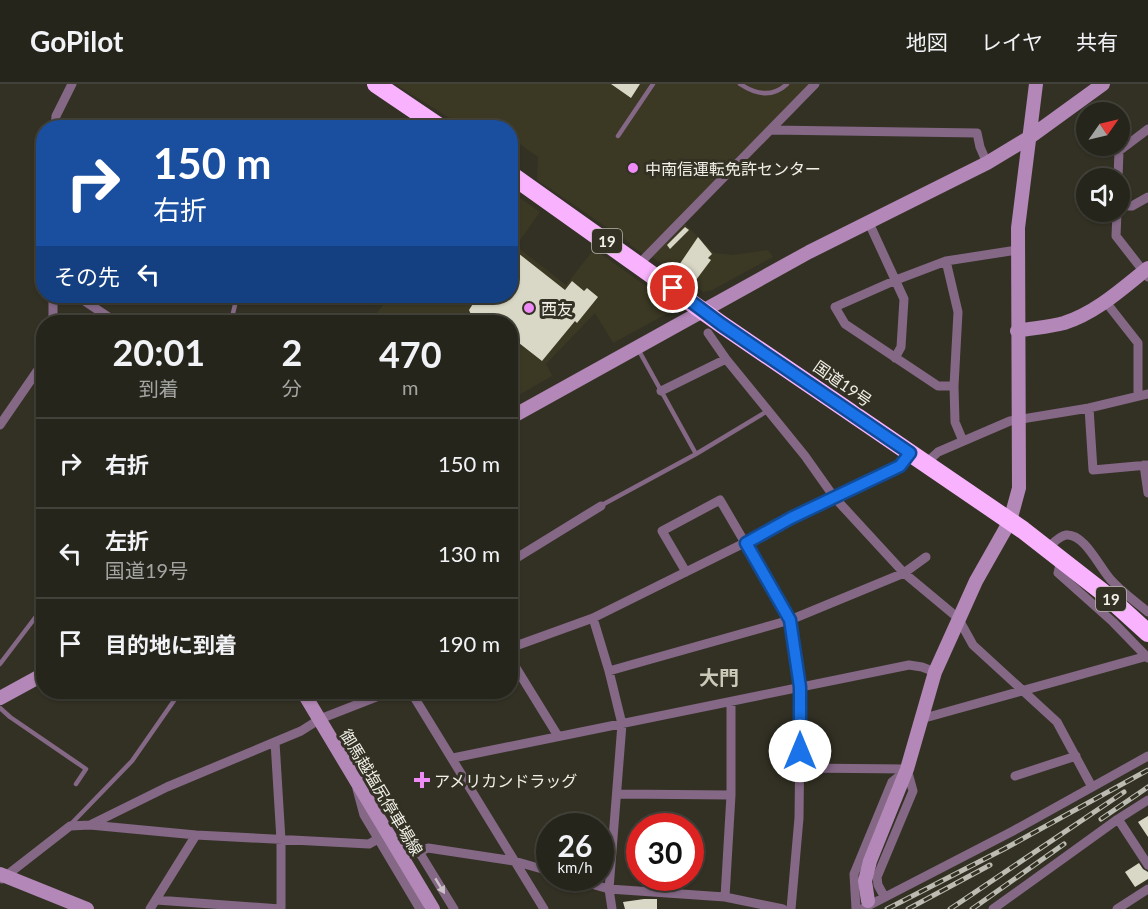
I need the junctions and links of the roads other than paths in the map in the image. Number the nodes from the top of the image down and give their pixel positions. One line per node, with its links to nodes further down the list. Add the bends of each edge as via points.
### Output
1 (72, 84): 9 (street)
2 (376, 84): 10 (highway)
3 (653, 84): 13 (lane)
4 (740, 84): 5 (lane, via 752,92 767,93)
5 (786, 84)
6 (815, 84): 12 (street)
7 (1036, 84): 14 (street)
8 (1103, 84): 14 (street)
9 (56, 120)
10 (429, 120)
11 (1148, 129): 16 (street, via 1119,151)
12 (771, 130): 15 (street, via 977,133); 24 (street)
13 (618, 136)
14 (1030, 137): 15 (street); 22 (street)
15 (987, 163): 21 (street)
16 (1118, 168)
17 (518, 180): 24 (highway, 国道19号 / 19)
18 (1148, 197): 19 (street)
19 (1130, 206)
20 (1117, 222): 25 (street, via 1116,236)
21 (869, 223): 26 (street); 29 (street)
22 (1017, 250): 23 (street); 31 (street)
23 (946, 261): 26 (street); 37 (street, via 958,312)
24 (639, 264): 29 (highway, 国道19号 / 19)
25 (1147, 272): 27 (street)
26 (896, 280): 35 (street, via 904,299 901,347); 35 (street, via 835,307 845,324)
27 (1105, 301): 31 (street, via 1066,322); 39 (street, via 1138,343)
28 (88, 303): 30 (street)
29 (703, 310): 33 (street); 47 (highway, 国道19号 / 19)
30 (106, 315)
31 (1017, 330): 43 (street)
32 (708, 333): 34 (street)
33 (637, 346): 38 (lane); 42 (street)
34 (726, 358): 38 (street); 41 (street)
35 (895, 358): 37 (street, via 938,386)
36 (36, 373): 44 (street)
37 (954, 386): 45 (street, via 955,422)
38 (661, 391): 46 (lane)
39 (1143, 395): 40 (street)
40 (1089, 408): 43 (street); 48 (street, via 1093,470)
41 (769, 411): 46 (lane); 50 (street)
42 (518, 413)
43 (1019, 419): 45 (street); 52 (street, via 1020,488)
44 (0, 425)
45 (963, 441): 47 (street)
46 (696, 454): 51 (lane)
47 (917, 458): 50 (street); 52 (highway, 国道19号 / 19)
48 (1146, 465): 49 (street)
49 (1148, 493)
50 (834, 497): 53 (street); 58 (street)
51 (601, 506): 55 (street)
52 (1010, 521): 54 (highway, 国道19号 / 19); 62 (street)
53 (746, 543): 57 (street); 57 (street, via 720,500 662,531); 63 (street)
54 (1054, 554): 59 (street, via 1056,540 1066,535 1077,538 1112,581); 64 (highway, 国道19号 / 19); 66 (street, via 1058,573)
55 (518, 557)
56 (926, 557): 58 (street)
57 (686, 572): 61 (street)
58 (904, 573): 62 (street); 63 (street)
59 (1148, 612)
60 (36, 617): 67 (lane)
61 (592, 618): 65 (street); 69 (street)
62 (957, 618): 70 (street); 73 (street, via 974,645)
63 (790, 620): 69 (street); 72 (street)
64 (1148, 633)
65 (518, 645)
66 (1148, 657): 73 (street)
67 (0, 664)
68 (518, 671): 84 (street)
69 (609, 671): 83 (street)
70 (935, 672): 72 (street, via 909,665); 82 (street)
71 (36, 678): 74 (street)
72 (800, 687): 79 (street); 89 (street)
73 (1025, 691): 82 (street); 86 (street, via 1057,722)
74 (0, 698)
75 (175, 699): 100 (lane, via 132,761)
76 (307, 699): 81 (street, 御馬越塩尻停車場線)
77 (371, 699): 81 (street)
78 (415, 699): 88 (street)
79 (731, 702): 83 (street); 96 (street)
80 (0, 708): 93 (lane, via 86,769)
81 (320, 719): 85 (street); 91 (street, 御馬越塩尻停車場線)
82 (921, 719): 90 (street)
83 (622, 724): 84 (street); 95 (street)
84 (558, 736): 88 (street)
85 (275, 742): 99 (street, via 166,787); 104 (street)
86 (1076, 756): 92 (street); 94 (street)
87 (1148, 756): 94 (street)
88 (453, 758): 106 (street)
89 (800, 768): 90 (street); 126 (street)
90 (907, 769): 113 (street, via 913,791 877,877); 116 (street, via 870,861)
91 (354, 775): 103 (street, via 364,815); 105 (street, via 379,792 391,806); 121 (street, 御馬越塩尻停車場線)
92 (1015, 776)
93 (76, 784)
94 (1092, 787): 113 (street)
95 (618, 794): 96 (street); 102 (street)
96 (731, 795): 114 (street)
97 (1148, 800): 98 (street)
98 (1118, 819): 107 (street); 127 (street)
99 (90, 825): 100 (street); 101 (street)
100 (70, 826): 109 (street)
101 (196, 835): 104 (street); 115 (street)
102 (614, 836)
103 (378, 839): 104 (street, via 369,843); 120 (street)
104 (281, 840): 119 (street)
105 (419, 852): 106 (street, via 428,848); 122 (street, one-way to 122)
106 (514, 861): 108 (street); 123 (street)
107 (1148, 865)
108 (536, 868)
109 (2, 877): 117 (street)
110 (614, 889): 114 (street)
111 (1148, 889): 128 (street)
112 (609, 891): 124 (street)
113 (884, 896): 116 (street)
114 (725, 897): 125 (street)
115 (156, 900): 118 (street); 119 (street)
116 (862, 906)
117 (87, 909)
118 (150, 909)
119 (280, 909)
120 (420, 909)
121 (433, 909)
122 (454, 909)
123 (544, 909)
124 (612, 909)
125 (783, 909)
126 (791, 909)
127 (993, 909)
128 (1116, 909)

